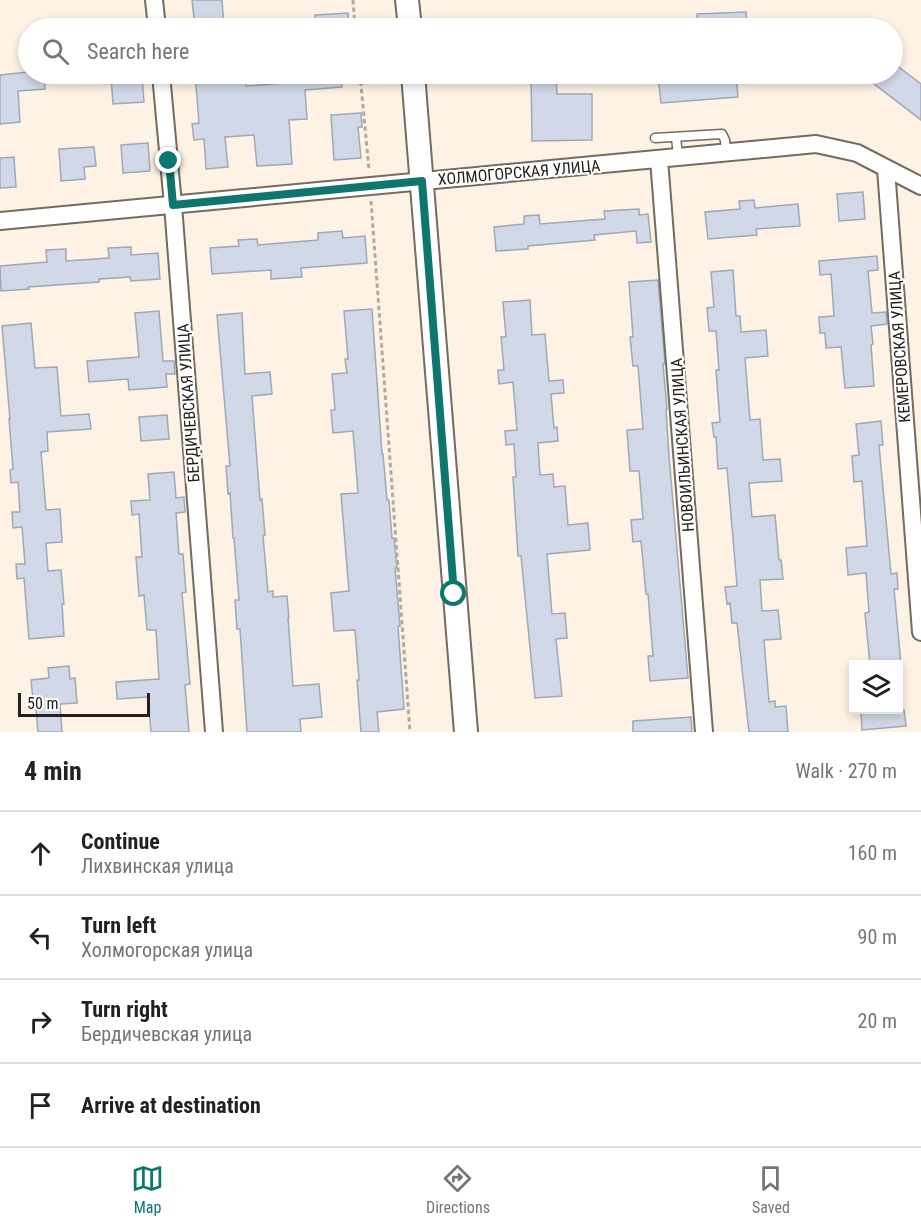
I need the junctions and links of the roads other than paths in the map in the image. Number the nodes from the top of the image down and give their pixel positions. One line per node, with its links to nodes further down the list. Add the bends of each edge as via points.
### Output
1 (154, 0): 3 (street)
2 (407, 0): 4 (main road)
3 (156, 18)
4 (409, 18)
5 (162, 84): 15 (street, БЕРДИЧЕВСКАЯ УЛИЦА)
6 (414, 84): 13 (main road)
7 (676, 137): 8 (lane); 9 (lane, via 722,134); 10 (lane)
8 (655, 138)
9 (726, 153): 10 (street, ХОЛМОГОРСКАЯ УЛИЦА); 12 (street, ХОЛМОГОРСКАЯ УЛИЦА, via 816,144 857,153)
10 (678, 157): 11 (street, ХОЛМОГОРСКАЯ УЛИЦА)
11 (659, 159): 13 (street, ХОЛМОГОРСКАЯ УЛИЦА); 20 (street, НОВОИЛЬИНСКАЯ УЛИЦА)
12 (885, 169): 14 (street, ХОЛМОГОРСКАЯ УЛИЦА); 17 (street, КЕМЕРОВСКАЯ УЛИЦА)
13 (422, 181): 15 (street, ХОЛМОГОРСКАЯ УЛИЦА); 19 (main road)
14 (921, 186)
15 (173, 205): 16 (street, ХОЛМОГОРСКАЯ УЛИЦА); 18 (street, БЕРДИЧЕВСКАЯ УЛИЦА)
16 (0, 221)
17 (921, 632)
18 (214, 732)
19 (466, 732)
20 (704, 732)

